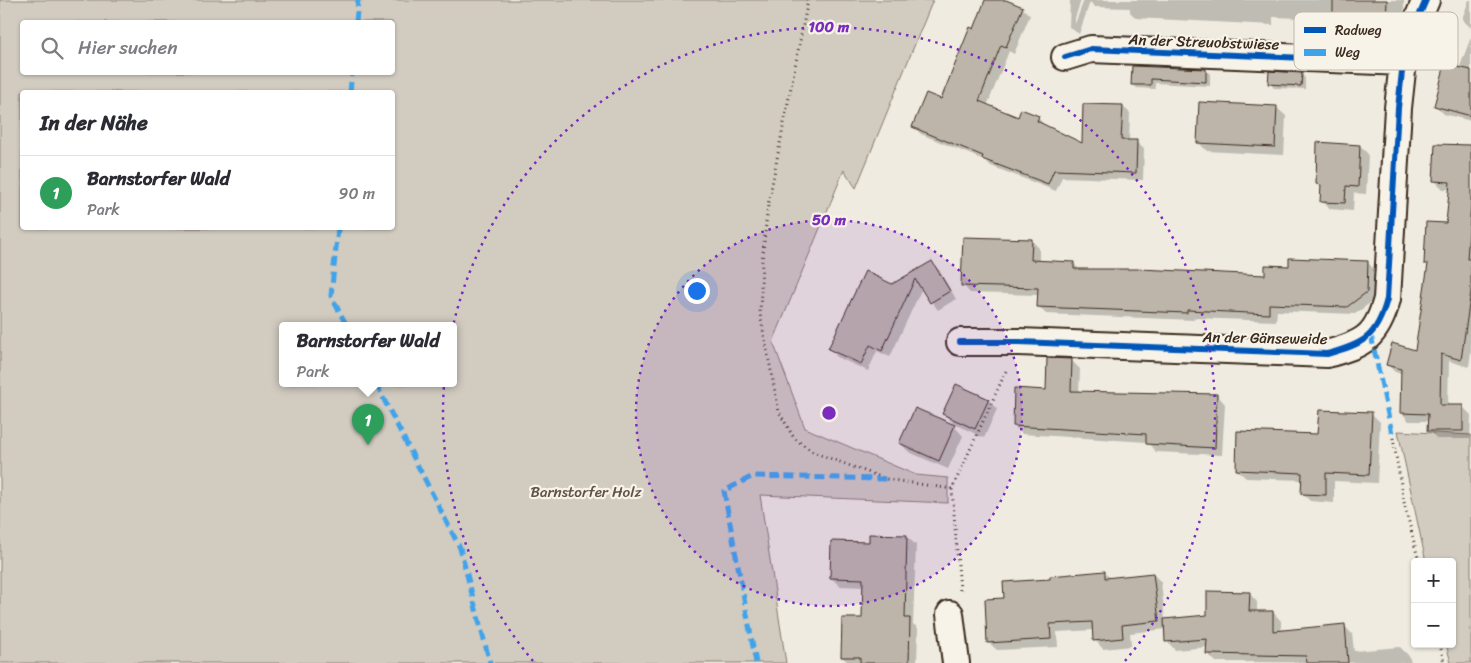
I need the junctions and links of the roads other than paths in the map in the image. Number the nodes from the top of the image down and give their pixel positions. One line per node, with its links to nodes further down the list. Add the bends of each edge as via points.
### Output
1 (1426, 0): 2 (street, An der Gänseweide)
2 (1421, 12)
3 (1065, 57): 4 (street, An der Streuobstwiese, via 1091,49)
4 (1294, 57)
5 (1402, 70): 6 (street, An der Gänseweide, via 1387,299 1381,322 1371,335 1352,347 1327,354)
6 (960, 342)
7 (950, 614): 8 (street)
8 (956, 663)

